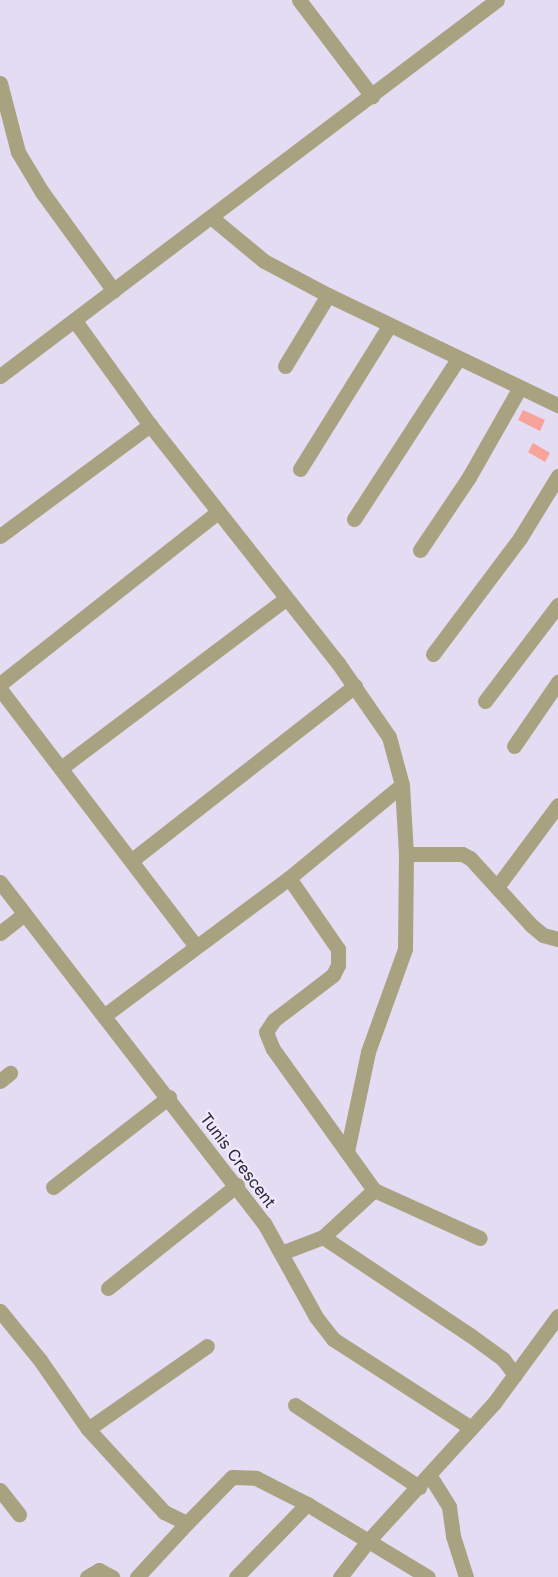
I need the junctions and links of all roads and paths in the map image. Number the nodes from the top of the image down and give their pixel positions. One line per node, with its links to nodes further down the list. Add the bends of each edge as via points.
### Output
1 (299, 0): 4 (street)
2 (497, 0): 4 (street)
3 (0, 83): 6 (street, via 18,152 42,192)
4 (372, 96): 5 (street)
5 (212, 218): 6 (street); 7 (street, via 264,261)
6 (114, 291): 8 (street)
7 (328, 295): 9 (street); 11 (street)
8 (75, 321): 12 (street); 15 (street)
9 (389, 326): 10 (street); 16 (street)
10 (458, 359): 13 (street); 19 (street)
11 (284, 366)
12 (0, 376)
13 (519, 389): 14 (street); 21 (street, via 469,477)
14 (558, 405)
15 (150, 425): 18 (street); 20 (street)
16 (300, 469)
17 (558, 476): 24 (street, via 520,538)
18 (218, 512): 22 (street); 26 (street)
19 (354, 518)
20 (0, 536)
21 (420, 550)
22 (285, 598): 27 (street); 31 (street)
23 (558, 605): 29 (street)
24 (433, 654)
25 (558, 682): 30 (street)
26 (0, 684)
27 (355, 686): 32 (street, via 389,738); 35 (street)
28 (0, 689): 31 (street)
29 (485, 701)
30 (514, 746)
31 (62, 768): 35 (street)
32 (402, 785): 34 (street); 36 (street)
33 (558, 805): 38 (street)
34 (406, 854): 38 (street, via 462,854 470,858); 45 (street, via 405,950 368,1052)
35 (132, 860): 42 (street)
36 (289, 878): 42 (street); 45 (street, via 338,949 338,965 333,975 274,1020 266,1032 273,1049)
37 (0, 882): 39 (street, Tunis Crescent)
38 (497, 887): 41 (street, via 532,926 543,935)
39 (24, 914): 40 (street); 43 (street, Tunis Crescent)
40 (0, 934)
41 (558, 939)
42 (196, 946): 43 (street)
43 (105, 1015): 44 (street, Tunis Crescent)
44 (169, 1097): 46 (street, Tunis Crescent); 47 (street)
45 (347, 1152): 48 (street)
46 (237, 1186): 51 (street, Tunis Crescent); 52 (street)
47 (54, 1187)
48 (374, 1190): 49 (street); 50 (street)
49 (323, 1237): 51 (street); 56 (street, via 470,1335)
50 (480, 1238)
51 (281, 1252): 58 (street, Tunis Crescent, via 316,1317 333,1339)
52 (108, 1288)
53 (0, 1311): 59 (street, via 40,1360)
54 (558, 1316): 56 (street)
55 (207, 1346): 59 (street)
56 (517, 1372): 58 (street)
57 (295, 1405): 61 (street)
58 (471, 1428): 60 (street)
59 (88, 1429): 65 (street, via 144,1494 164,1512)
60 (430, 1476): 61 (street); 73 (street, via 449,1507 453,1536)
61 (419, 1487): 66 (street)
62 (0, 1490): 64 (street)
63 (306, 1504): 65 (street, via 256,1478 232,1477); 66 (street); 70 (street)
64 (19, 1514)
65 (187, 1523): 69 (street)
66 (368, 1541): 71 (street); 72 (street)
67 (87, 1577): 68 (street, via 99,1570)
68 (112, 1577)
69 (137, 1577)
70 (236, 1577)
71 (340, 1577)
72 (428, 1577)
73 (466, 1577)

